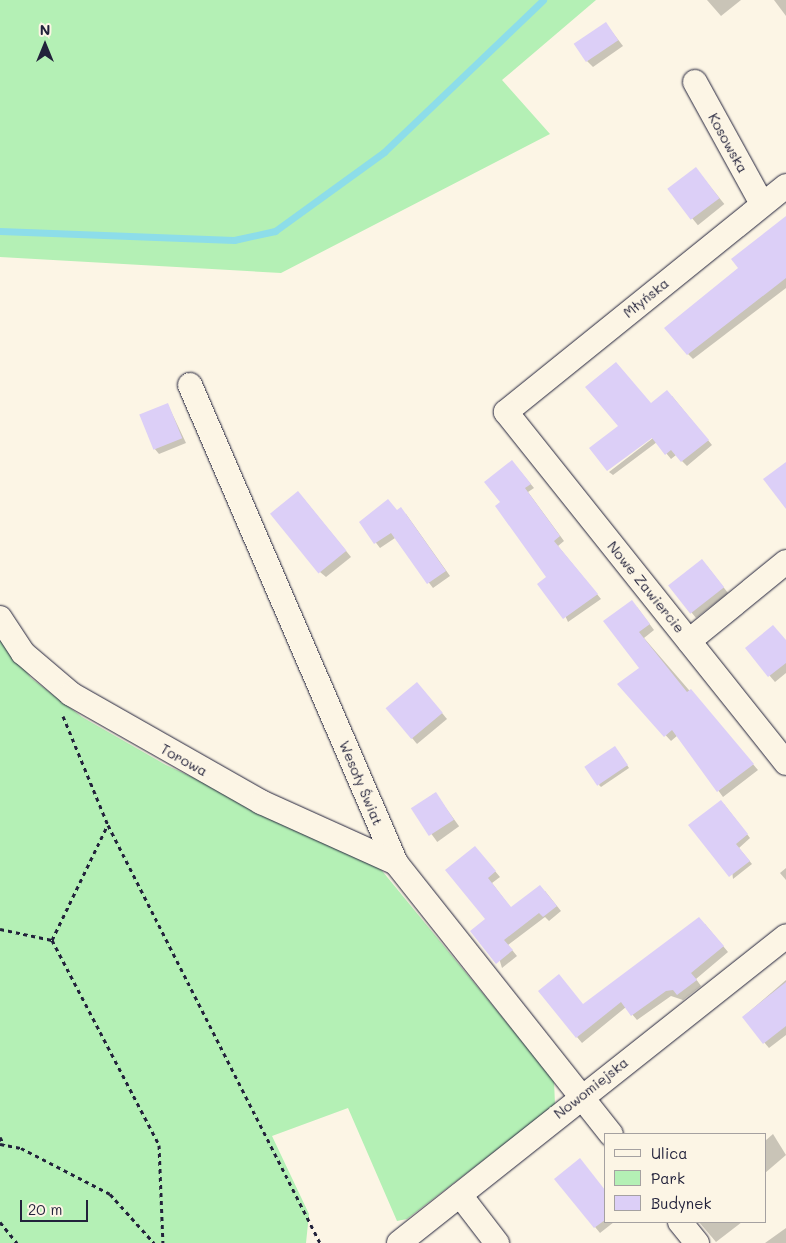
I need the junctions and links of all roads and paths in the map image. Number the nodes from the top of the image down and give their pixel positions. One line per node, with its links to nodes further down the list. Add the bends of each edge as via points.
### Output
1 (695, 82): 3 (street, Kosowska)
2 (786, 186): 3 (street, Młyńska)
3 (762, 204): 5 (street, Młyńska)
4 (190, 384): 12 (street, Wesoły Świat)
5 (506, 412): 8 (street, Nowe Zawiercie)
6 (786, 562): 8 (street)
7 (0, 618): 9 (street, Torowa)
8 (689, 641): 10 (street, Nowe Zawiercie)
9 (47, 678): 11 (path); 12 (street, Torowa, via 184,762)
10 (786, 763)
11 (108, 825): 15 (path); 26 (path)
12 (396, 863): 16 (street, Wesoły Świat)
13 (0, 929): 15 (path)
14 (786, 936): 16 (street, Nowomiejska)
15 (52, 940): 25 (path, via 159,1145)
16 (580, 1096): 17 (street, Wesoły Świat); 20 (street, Nowomiejska)
17 (610, 1133)
18 (0, 1137): 19 (path)
19 (2, 1144): 24 (path, via 21,1148 110,1194)
20 (460, 1195): 27 (street, Nowomiejska); 28 (street)
21 (0, 1222): 23 (path)
22 (681, 1223): 29 (street)
23 (17, 1243)
24 (154, 1243)
25 (163, 1243)
26 (320, 1243)
27 (398, 1243)
28 (497, 1243)
29 (697, 1243)

